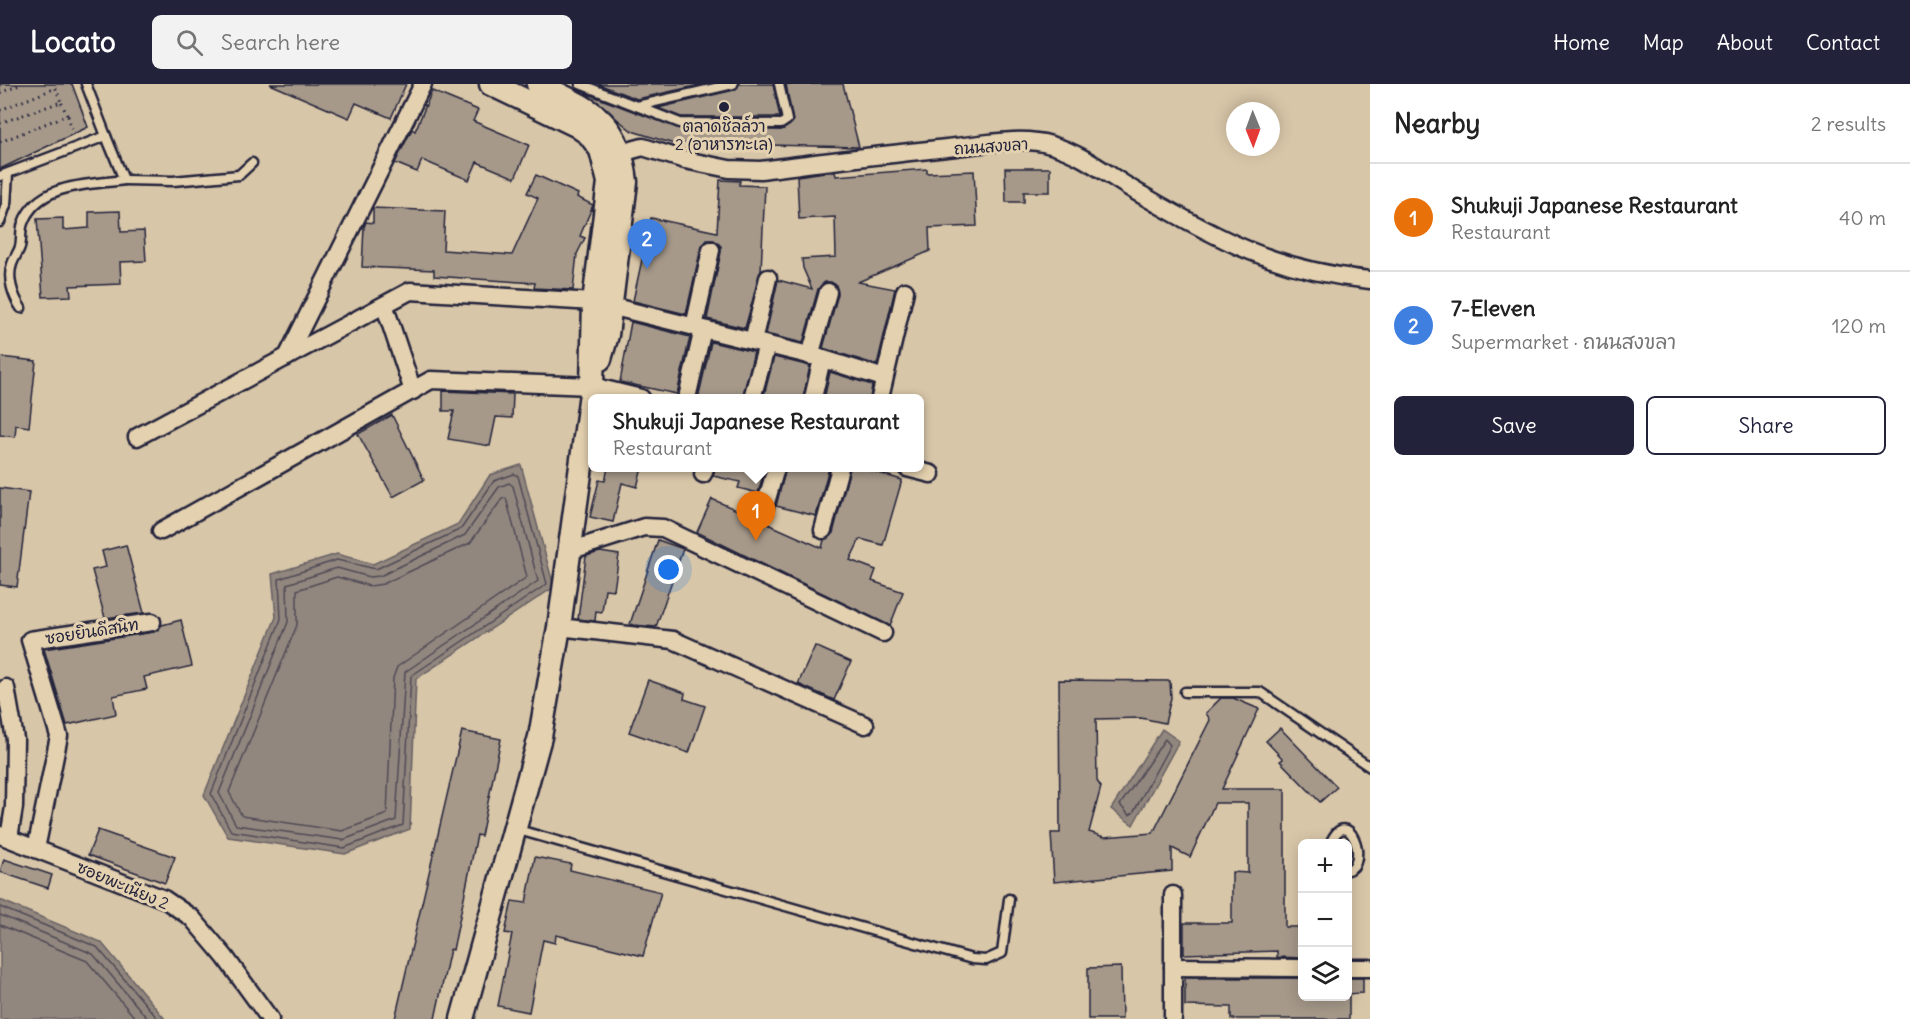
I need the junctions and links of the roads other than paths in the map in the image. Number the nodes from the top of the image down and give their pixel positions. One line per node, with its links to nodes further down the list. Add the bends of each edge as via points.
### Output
1 (86, 84): 10 (lane)
2 (423, 84): 26 (street)
3 (491, 84): 21 (street, via 576,125 601,150 609,182)
4 (538, 84): 8 (street)
5 (580, 84): 9 (lane)
6 (733, 84): 9 (lane)
7 (779, 84): 9 (lane, via 787,120 782,124 680,123)
8 (561, 89): 11 (street, via 606,125)
9 (636, 107)
10 (106, 136): 13 (lane); 14 (lane)
11 (621, 153): 18 (street, ถนนสงขลา, via 643,147 729,169 761,170 977,145 1048,144 1074,153 1227,243 1277,263); 21 (street, via 626,182)
12 (252, 163): 14 (lane, via 239,175 173,181)
13 (4, 175): 15 (lane, via 6,205)
14 (124, 180): 23 (lane, via 67,188 46,194 33,204 22,225 20,248 11,267 12,294)
15 (0, 222)
16 (711, 250): 24 (street)
17 (768, 278): 25 (street)
18 (1370, 280)
19 (828, 291): 27 (street)
20 (906, 291): 28 (street)
21 (602, 304): 22 (street, via 410,291); 24 (street); 29 (street)
22 (385, 307): 26 (street); 30 (street)
23 (21, 308)
24 (698, 328): 25 (street); 33 (street)
25 (760, 343): 27 (street); 34 (street)
26 (287, 357): 38 (street)
27 (816, 358): 28 (street); 35 (street)
28 (884, 378): 36 (street)
29 (592, 386): 30 (street, via 431,380); 31 (street); 32 (street)
30 (413, 391): 45 (street)
31 (591, 394)
32 (622, 394)
33 (688, 394)
34 (753, 394)
35 (813, 394)
36 (881, 394)
37 (588, 415): 46 (street)
38 (137, 437)
39 (775, 472): 43 (street)
40 (839, 472): 44 (street)
41 (923, 472): 42 (street)
42 (931, 474)
43 (765, 506)
44 (824, 530)
45 (161, 531)
46 (569, 551): 48 (street); 49 (street, via 644,527 663,528)
47 (152, 622): 58 (street, ซอยยินดีสนิท, via 30,640 59,736)
48 (559, 627): 52 (street, via 673,640); 54 (street, via 540,737)
49 (883, 633)
50 (6, 688): 55 (street, via 15,739 14,807)
51 (1185, 692): 53 (lane, via 1260,692)
52 (865, 725)
53 (1370, 767)
54 (515, 829): 62 (lane, via 972,959 986,960 1002,953); 68 (street)
55 (4, 837): 58 (street, ซอยพะเนียง 2)
56 (1332, 839): 57 (lane, via 1344,830 1357,831)
57 (1367, 840)
58 (36, 849): 67 (street, ซอยพะเนียง 2, via 164,899 192,918)
59 (1365, 862): 60 (lane)
60 (1352, 870)
61 (1173, 895): 63 (street)
62 (1009, 899)
63 (1173, 967): 64 (street); 69 (street)
64 (1298, 968)
65 (1352, 968): 66 (street)
66 (1370, 968)
67 (270, 1019)
68 (462, 1019)
69 (1173, 1019)

